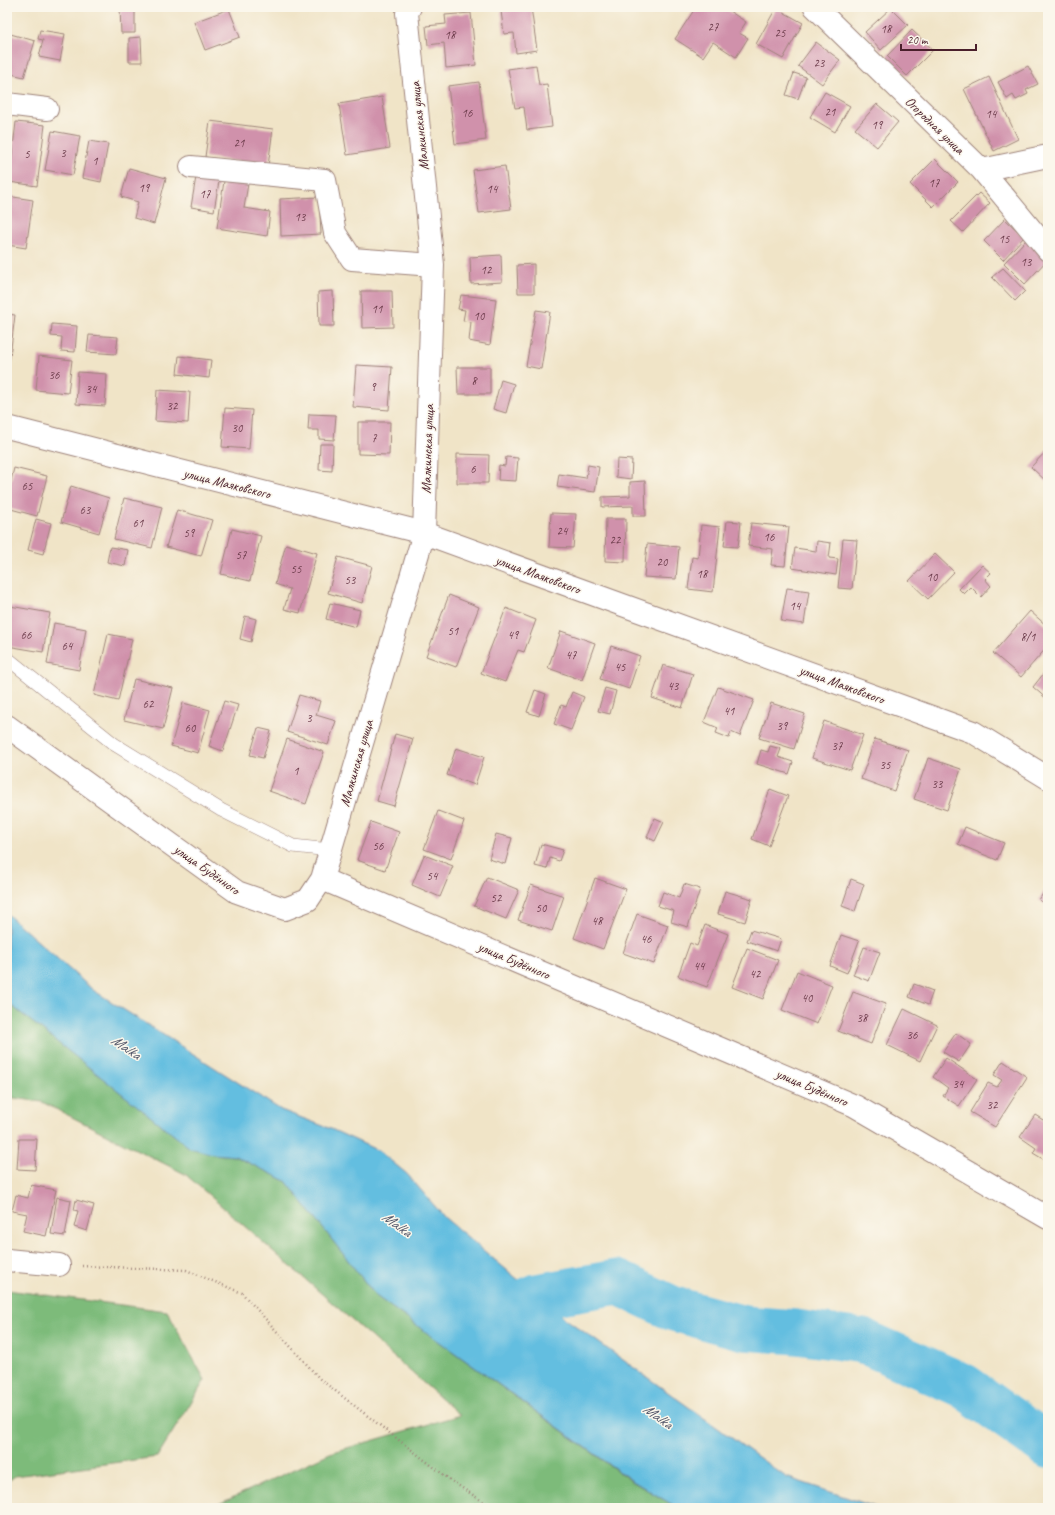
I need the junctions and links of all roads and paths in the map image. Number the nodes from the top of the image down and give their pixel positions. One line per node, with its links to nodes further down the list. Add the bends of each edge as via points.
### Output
1 (410, 7): 9 (street, Малкинская улица, via 407,13)
2 (815, 7): 7 (street, Огородная улица)
3 (7, 104): 4 (street)
4 (47, 109)
5 (1048, 156): 7 (street)
6 (191, 167): 9 (street, via 325,180 335,233 352,259)
7 (982, 170): 8 (street, Огородная улица)
8 (1048, 250)
9 (433, 265): 11 (street, Малкинская улица)
10 (7, 427): 11 (street, улица Маяковского)
11 (424, 533): 14 (street, улица Маяковского, via 973,732); 15 (street, Малкинская улица)
12 (7, 658): 15 (lane, via 114,744 221,810 293,846)
13 (7, 726): 16 (street, улица Будённого, via 237,892 285,909 308,900)
14 (1048, 778)
15 (330, 850): 16 (street, Малкинская улица)
16 (322, 879): 17 (street, улица Будённого, via 855,1106)
17 (1048, 1218)
18 (7, 1260): 19 (street)
19 (59, 1265): 20 (path, via 186,1270 242,1293 320,1379 454,1482)
20 (493, 1508)

